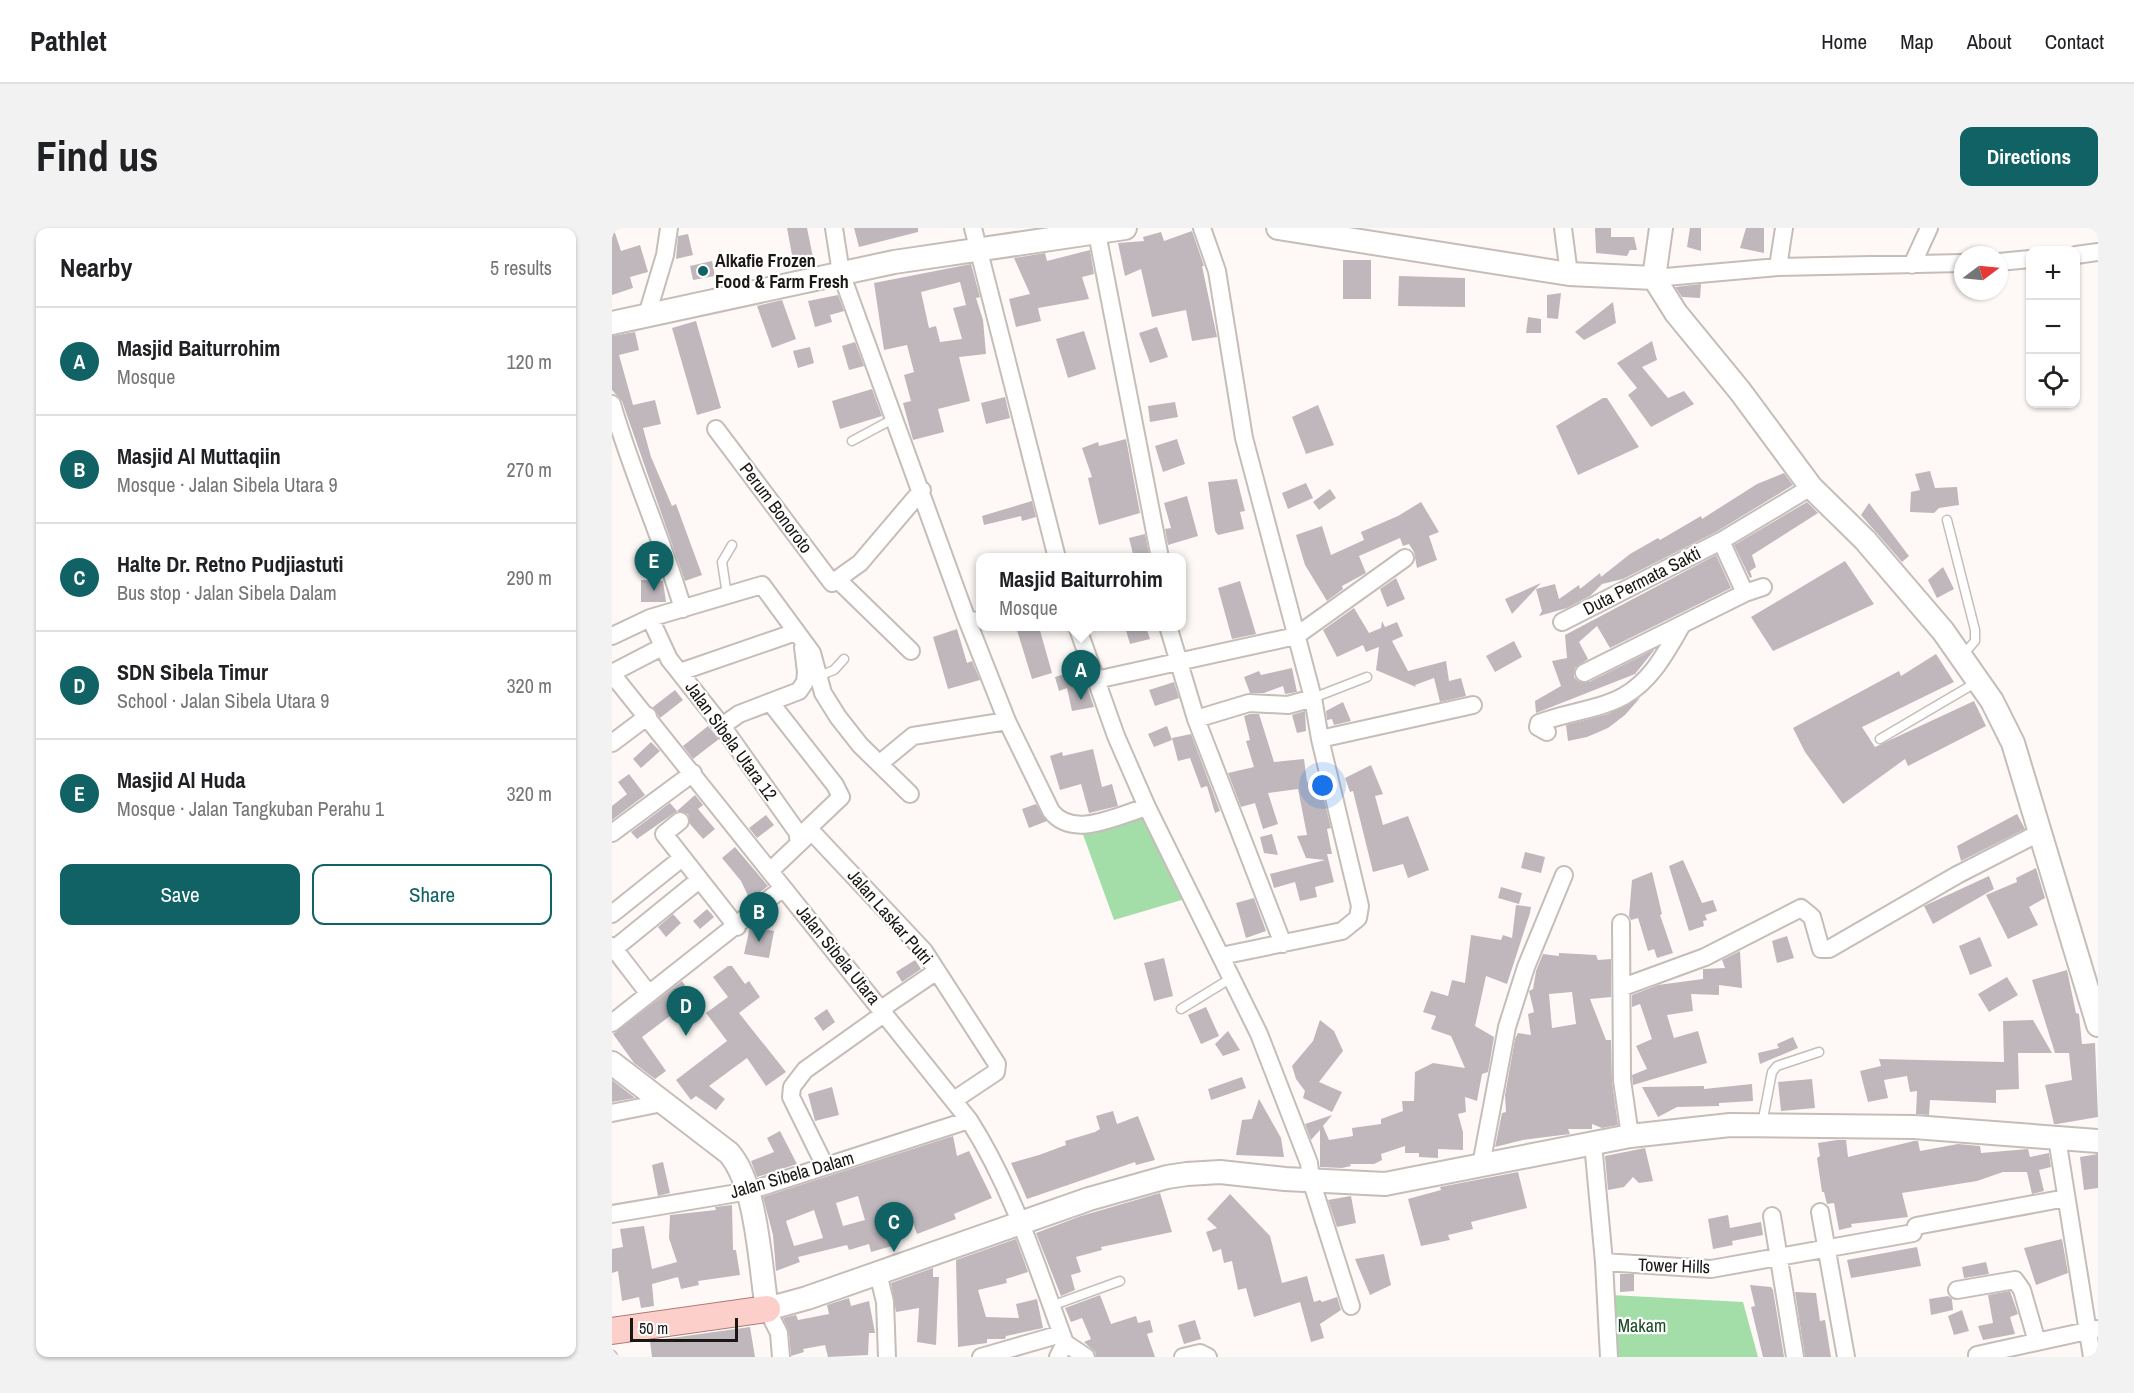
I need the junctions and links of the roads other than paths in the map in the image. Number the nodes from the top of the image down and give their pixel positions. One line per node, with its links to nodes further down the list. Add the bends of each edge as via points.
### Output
1 (669, 228): 23 (street, via 665,255)
2 (834, 228): 20 (street)
3 (973, 228): 12 (street)
4 (1125, 228): 11 (main road)
5 (1202, 228): 51 (street, via 1217,271 1244,438)
6 (1278, 228): 21 (main road)
7 (1563, 228): 21 (street)
8 (1661, 228): 22 (main road)
9 (1784, 228): 19 (street)
10 (1929, 228): 18 (street)
11 (1096, 230): 12 (main road); 35 (street)
12 (978, 250): 20 (main road); 34 (street)
13 (2098, 252): 14 (street)
14 (2080, 254)
15 (2026, 259): 16 (street)
16 (2008, 260)
17 (1954, 263): 18 (street)
18 (1912, 265): 19 (street)
19 (1778, 267): 22 (street)
20 (841, 273): 23 (main road); 26 (street)
21 (1569, 274): 22 (main road)
22 (1654, 278): 29 (main road, via 1676,313 1740,391)
23 (644, 316): 24 (main road)
24 (612, 322)
25 (612, 404): 41 (street)
26 (893, 419): 28 (lane); 30 (street)
27 (716, 429): 37 (street, Perum Bonoroto, via 832,583)
28 (852, 441)
29 (1811, 488): 32 (street, Duta Permata Sakti); 54 (main road, via 1865,540)
30 (922, 490): 37 (street, via 860,563); 42 (street)
31 (1947, 520): 54 (lane, via 1975,630 1975,641)
32 (1721, 541): 39 (street, Duta Permata Sakti); 44 (street, Duta Permata Sakti)
33 (732, 545): 40 (lane, via 722,562)
34 (1056, 553)
35 (1159, 553)
36 (1405, 558): 51 (street)
37 (837, 579): 53 (street, Perum Bonoroto)
38 (1763, 587): 39 (street)
39 (1745, 593): 45 (street)
40 (727, 596): 41 (street); 49 (street, via 762,585)
41 (683, 609): 43 (street)
42 (973, 616)
43 (650, 618): 50 (street); 52 (street, Jalan Sibela Utara 12)
44 (1562, 622)
45 (1682, 624): 59 (street); 71 (street, via 1652,673 1637,687 1622,698 1539,723 1538,727)
46 (978, 631): 69 (street)
47 (1078, 631): 62 (street)
48 (1169, 631): 56 (street)
49 (798, 634): 57 (street); 60 (street, via 812,653); 65 (street, via 805,656 805,682 799,691)
50 (612, 636)
51 (1296, 636): 56 (street); 64 (street)
52 (662, 647): 57 (street, Jalan Sibela Utara 12); 58 (street)
53 (911, 651)
54 (1962, 656): 63 (main road)
55 (843, 659): 60 (lane, via 834,670)
56 (1177, 660): 62 (street); 68 (street)
57 (680, 672): 70 (street, Jalan Sibela Utara 12)
58 (612, 673): 67 (street, Jalan Sibela Utara)
59 (1584, 673)
60 (819, 676): 75 (street, via 826,700)
61 (1367, 677): 64 (lane)
62 (1096, 680): 78 (street)
63 (1979, 681): 73 (lane); 80 (main road, via 2006,727)
64 (1313, 698): 68 (street, via 1288,705 1250,703); 72 (street)
65 (770, 702): 70 (street, via 739,714); 82 (street, via 840,794 839,801)
66 (1473, 705): 72 (street)
67 (648, 716): 74 (street); 76 (street, Jalan Sibela Utara)
68 (1196, 719): 91 (street)
69 (1007, 721): 75 (street, via 904,741); 78 (street, via 1058,820 1072,826 1084,825)
70 (722, 726): 82 (street, Jalan Sibela Utara 12)
71 (1547, 732)
72 (1320, 739): 91 (street, via 1360,906 1358,918 1342,931)
73 (1880, 739)
74 (612, 743)
75 (879, 764): 77 (street)
76 (693, 773): 81 (street); 84 (street, Jalan Sibela Utara)
77 (910, 794)
78 (1147, 807): 93 (street)
79 (680, 821): 83 (street, via 664,834)
80 (2041, 832): 96 (street, via 1957,875 1829,950 1821,949 1812,917 1801,908 1705,957); 101 (main road)
81 (612, 833)
82 (800, 836): 84 (street)
83 (682, 858): 86 (street); 88 (street)
84 (769, 869): 87 (street, Jalan Sibela Utara); 94 (street, Jalan Laskar Putri, via 809,834 817,836 924,951)
85 (1564, 875): 113 (street, via 1526,967 1507,1027)
86 (699, 880): 90 (street); 92 (street)
87 (783, 888): 90 (street); 99 (street, Jalan Sibela Utara)
88 (612, 914)
89 (1621, 923): 96 (street)
90 (737, 927): 97 (street)
91 (1283, 944): 93 (street)
92 (613, 947): 97 (street)
93 (1221, 956): 95 (street)
94 (937, 971): 99 (street); 104 (street, Jalan Laskar Putri, via 998,1068)
95 (1233, 977): 98 (lane); 115 (street, via 1281,1090 1309,1163)
96 (1623, 987): 109 (street, via 1622,1080)
97 (650, 994): 100 (street)
98 (1180, 1010)
99 (883, 1011): 104 (street, Jalan Sibela Utara); 114 (street, via 805,1070 792,1087 791,1097)
100 (612, 1023)
101 (2098, 1025)
102 (1819, 1052): 108 (lane, via 1777,1066 1772,1072)
103 (612, 1063): 105 (main road)
104 (954, 1101): 107 (street, Jalan Sibela Utara)
105 (662, 1103): 106 (street); 116 (main road, via 729,1152 739,1164)
106 (612, 1113)
107 (969, 1120): 114 (street, Jalan Sibela Dalam); 121 (street, Jalan Sibela Utara, via 995,1162)
108 (1762, 1125): 109 (main road); 110 (main road, via 1914,1127)
109 (1630, 1136): 112 (main road)
110 (2057, 1138): 111 (main road); 117 (street)
111 (2098, 1141)
112 (1593, 1143): 113 (main road); 124 (street)
113 (1481, 1165): 115 (main road, via 1384,1184)
114 (825, 1166): 116 (street, Jalan Sibela Dalam)
115 (1311, 1180): 121 (main road, via 1211,1172 1167,1177); 129 (street)
116 (749, 1191): 119 (street, Jalan Sibela Dalam); 130 (main road)
117 (2066, 1198): 122 (street, Tower Hills); 131 (street)
118 (1820, 1212): 122 (street)
119 (612, 1214)
120 (1772, 1216): 123 (street)
121 (1020, 1221): 125 (main road); 128 (street, Jalan Sibela Utara)
122 (1825, 1247): 123 (street, Tower Hills); 143 (street)
123 (1779, 1256): 124 (street, Tower Hills, via 1694,1270); 142 (street)
124 (1604, 1262): 141 (street)
125 (878, 1273): 130 (main road); 137 (street, via 885,1302)
126 (1120, 1281): 128 (lane)
127 (1957, 1290): 133 (street, via 2009,1279 2019,1283)
128 (1051, 1306): 134 (street, Jalan Sibela Utara)
129 (1351, 1306)
130 (767, 1309): 132 (main road); 136 (street, via 779,1333)
131 (2093, 1330): 133 (street); 144 (street)
132 (612, 1331)
133 (2037, 1342): 135 (street)
134 (1071, 1350): 138 (street)
135 (1977, 1355)
136 (782, 1357)
137 (887, 1357)
138 (981, 1357)
139 (1183, 1357): 140 (street, via 1200,1353)
140 (1208, 1357)
141 (1609, 1357)
142 (1794, 1357)
143 (1846, 1357)
144 (2092, 1357)

